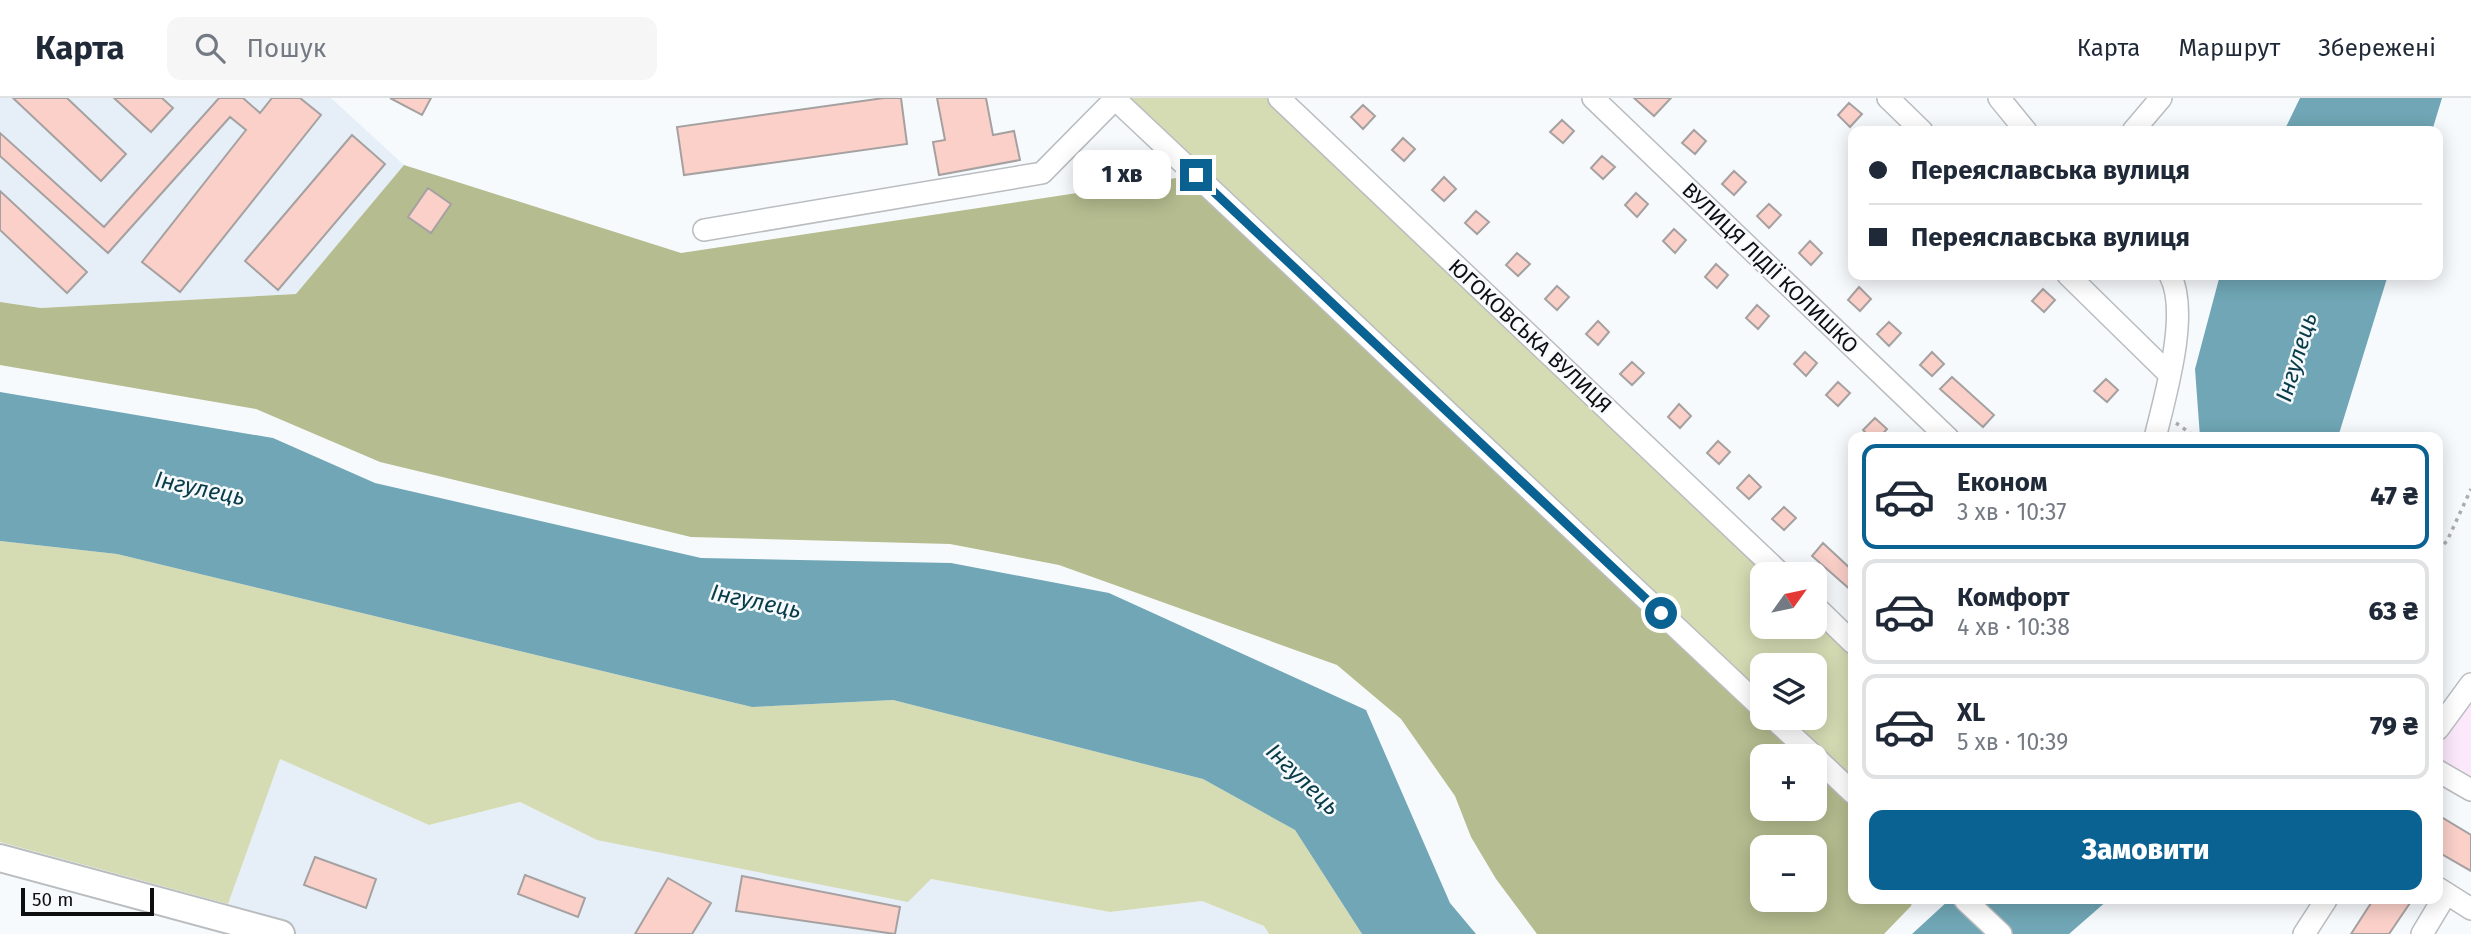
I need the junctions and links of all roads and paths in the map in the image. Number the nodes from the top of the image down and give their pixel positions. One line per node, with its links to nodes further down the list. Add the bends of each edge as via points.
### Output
1 (1279, 98): 20 (street, ЮГОКОВСЬКА ВУЛИЦЯ)
2 (1593, 98): 15 (street, ВУЛИЦЯ ЛІДІЇ КОЛИШКО)
3 (1888, 98): 7 (street)
4 (1999, 98): 8 (street)
5 (2161, 98): 9 (street)
6 (1114, 99): 10 (street, via 1042,173); 24 (street)
7 (1917, 126)
8 (2022, 126)
9 (2137, 126)
10 (704, 230)
11 (2073, 280): 13 (street)
12 (2172, 280): 13 (street, via 2178,294)
13 (2169, 374): 16 (street)
14 (2169, 418): 17 (path)
15 (1942, 432)
16 (2156, 432)
17 (2189, 432)
18 (2471, 489): 19 (path)
19 (2443, 545)
20 (1768, 562)
21 (1827, 618): 22 (street)
22 (1848, 638)
23 (2471, 684): 25 (street)
24 (1750, 697)
25 (2443, 722)
26 (1786, 730): 27 (street)
27 (1800, 744)
28 (1827, 769): 30 (street)
29 (2443, 774): 31 (street)
30 (1848, 788)
31 (2471, 790)
32 (0, 858): 38 (main road)
33 (2443, 892): 37 (street)
34 (1969, 904): 39 (street)
35 (2323, 904): 40 (street)
36 (2436, 904): 41 (street)
37 (2471, 909)
38 (281, 934)
39 (2001, 934)
40 (2304, 934)
41 (2422, 934)

